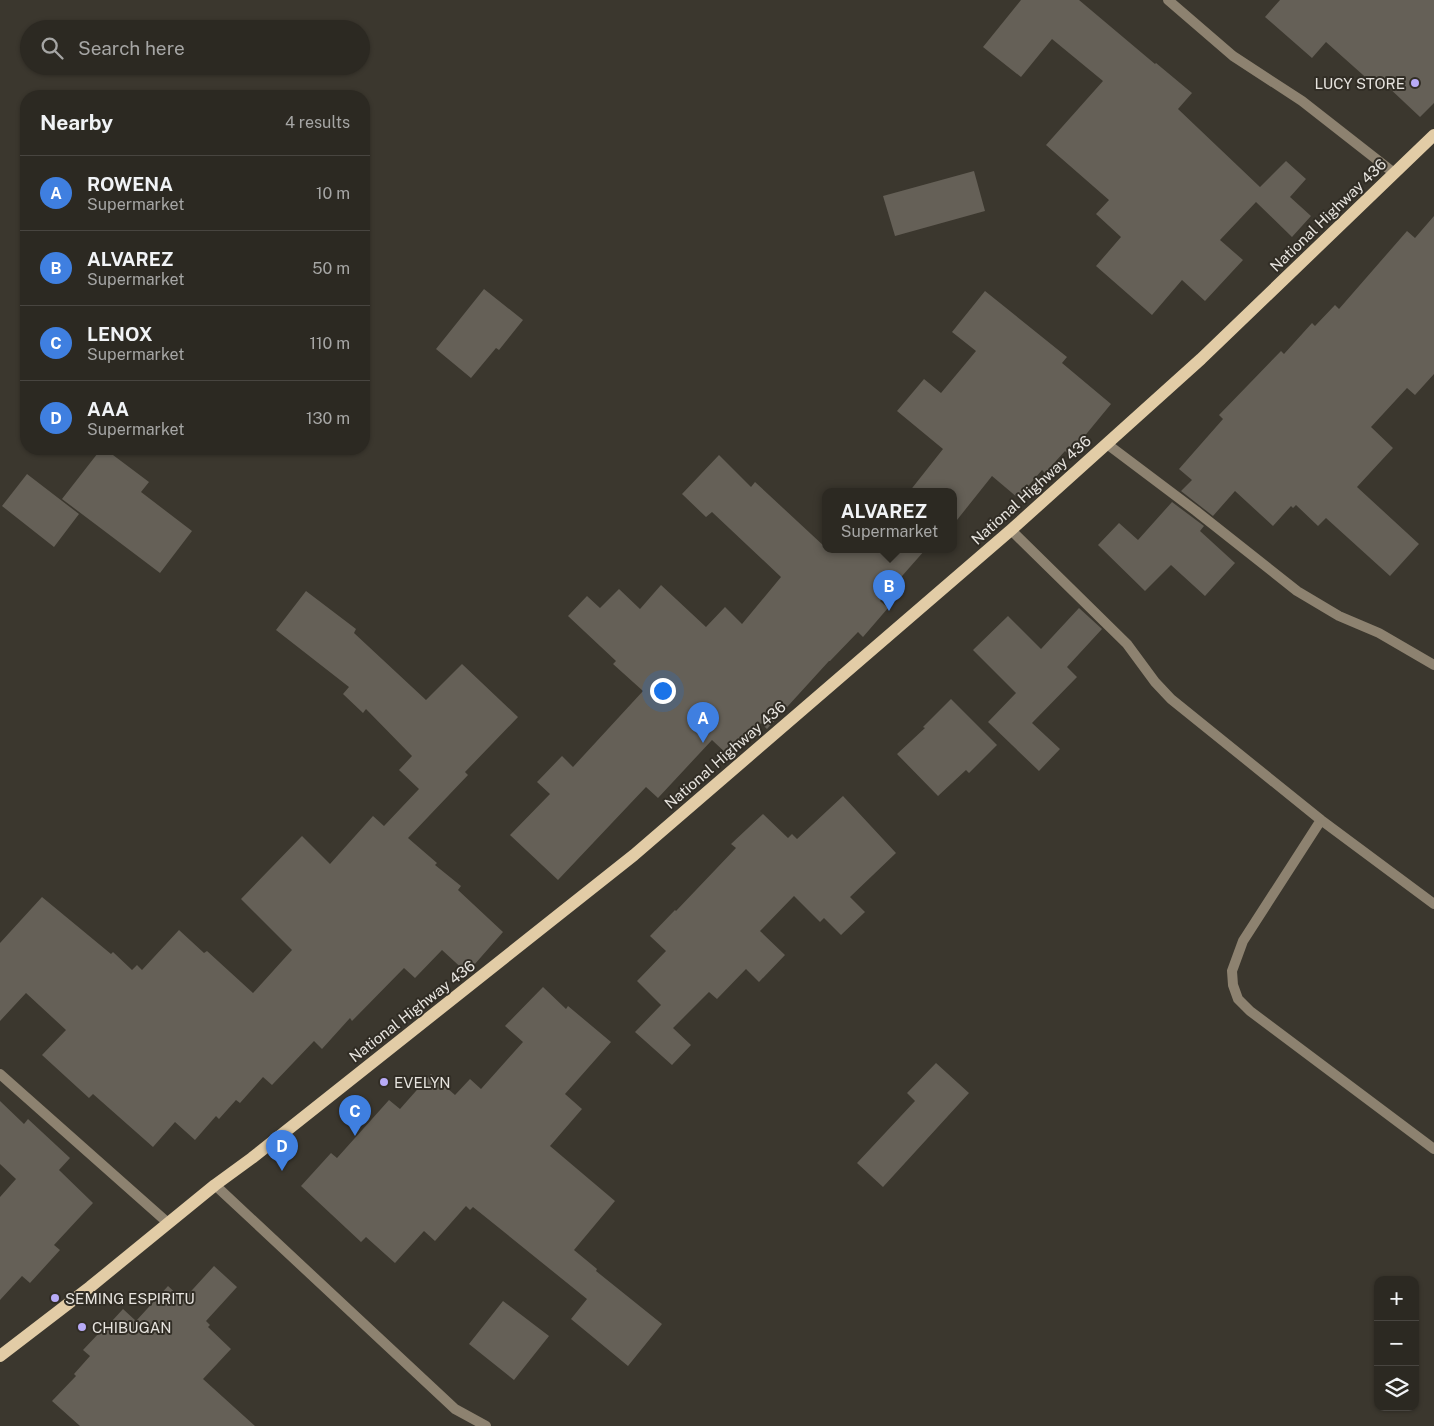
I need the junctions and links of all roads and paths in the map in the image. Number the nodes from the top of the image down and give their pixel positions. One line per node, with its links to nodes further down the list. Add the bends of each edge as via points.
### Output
1 (1168, 0): 3 (street, via 1232,56 1302,101)
2 (1434, 135): 3 (main road, National Highway 436)
3 (1394, 173): 4 (main road, National Highway 436, via 1201,359)
4 (1107, 444): 5 (main road, National Highway 436); 6 (street, via 1297,590)
5 (1011, 530): 7 (street, via 1127,644 1171,699); 11 (main road, National Highway 436, via 634,854)
6 (1434, 665)
7 (1320, 820): 8 (street); 10 (street, via 1243,941 1232,971 1233,985 1238,999 1250,1010)
8 (1434, 904)
9 (0, 1074): 12 (street)
10 (1434, 1150)
11 (215, 1185): 12 (main road, National Highway 436); 14 (street, via 455,1409)
12 (168, 1223): 13 (main road, National Highway 436)
13 (0, 1356)
14 (486, 1426)

